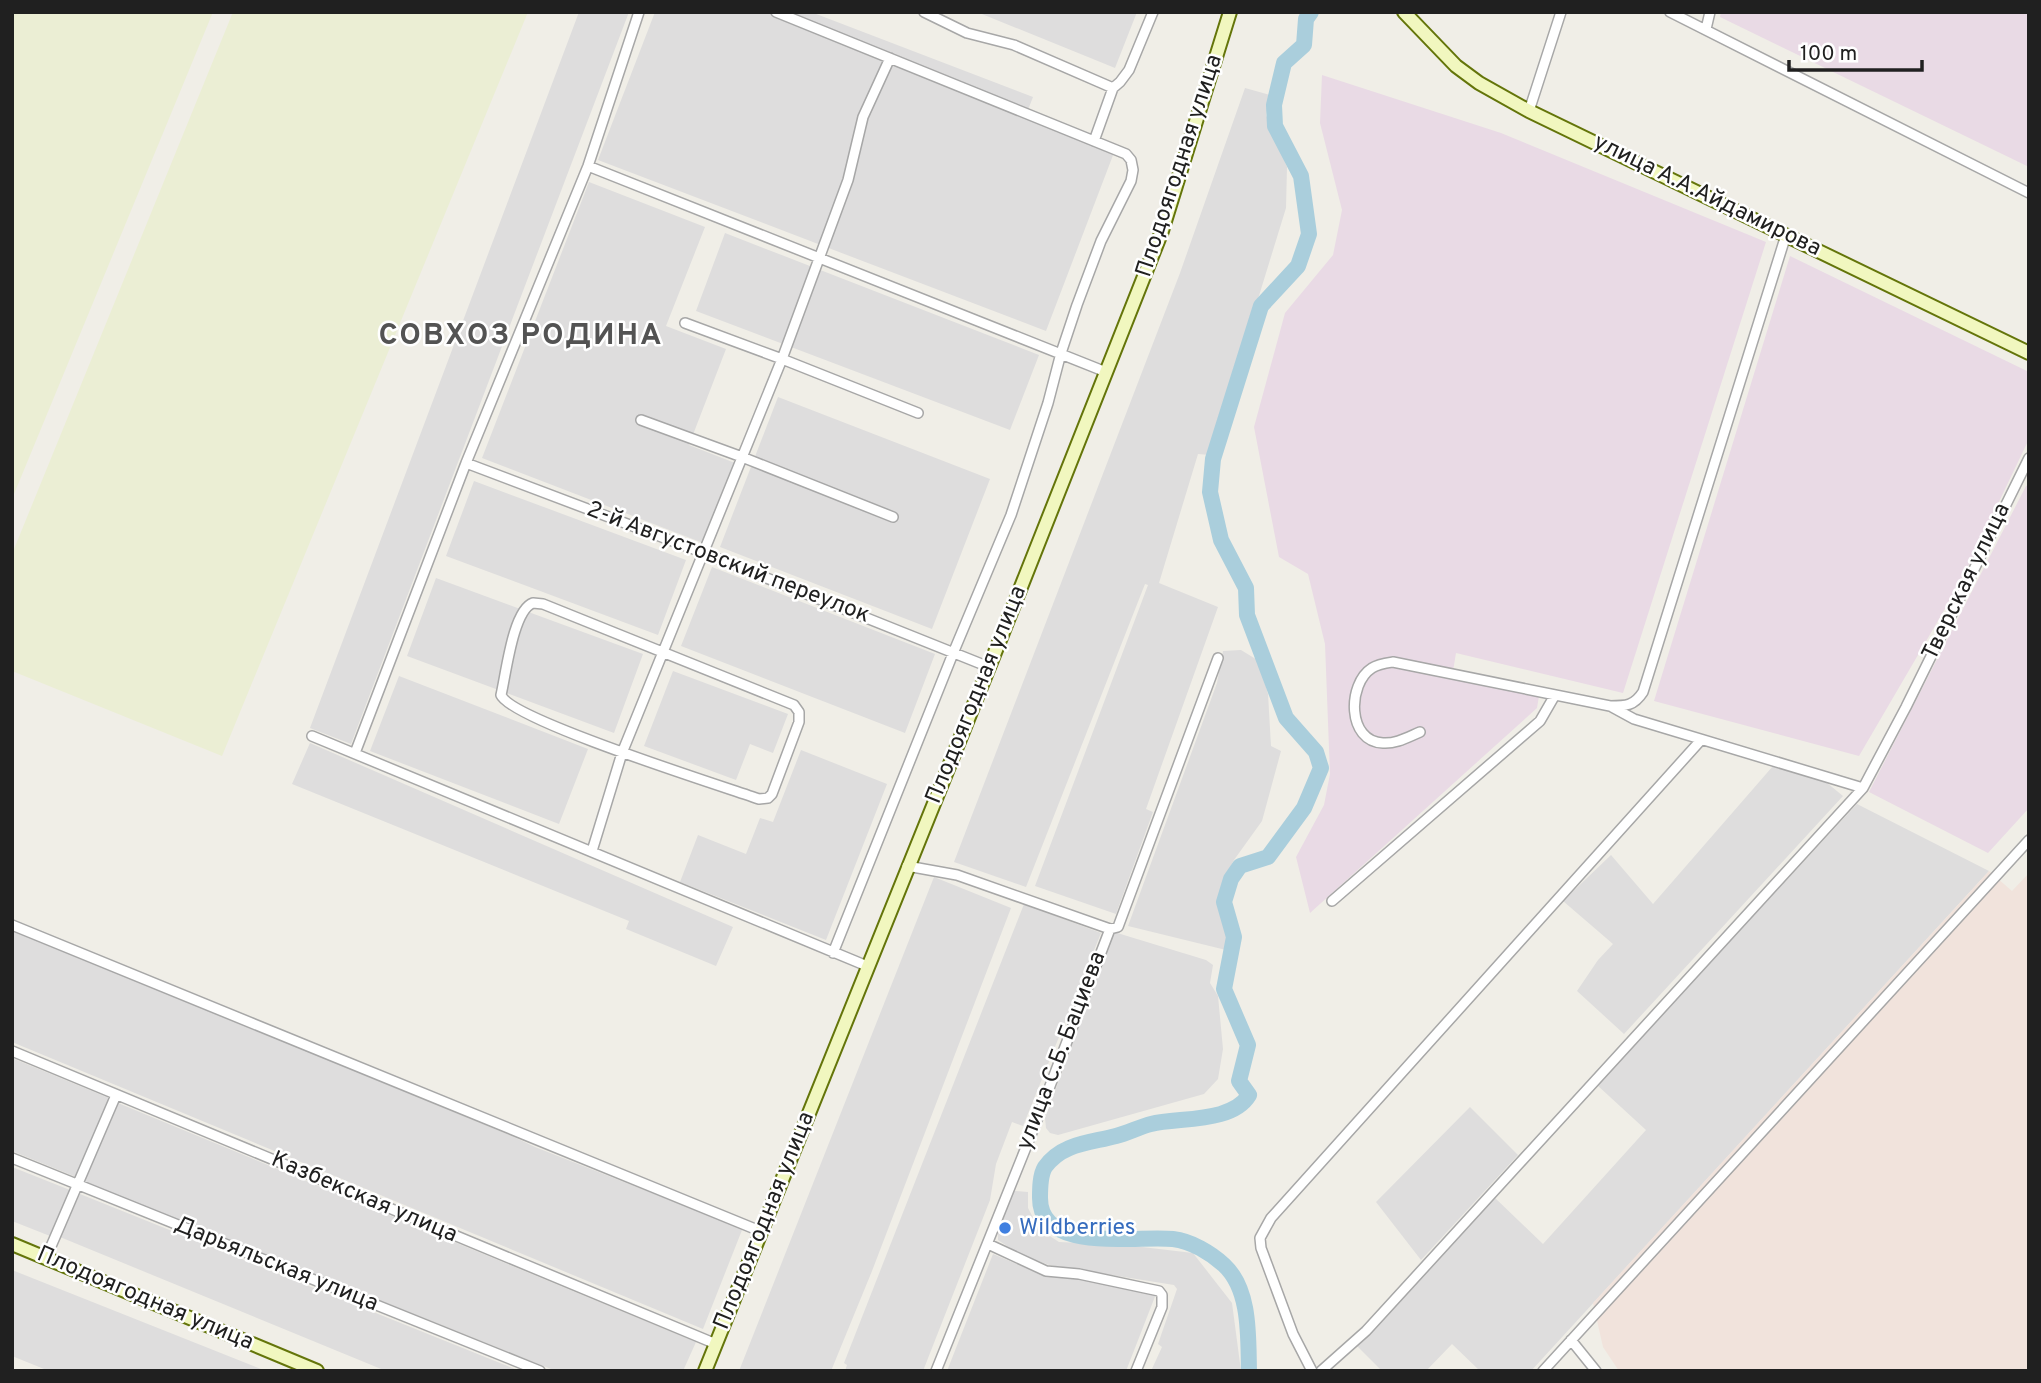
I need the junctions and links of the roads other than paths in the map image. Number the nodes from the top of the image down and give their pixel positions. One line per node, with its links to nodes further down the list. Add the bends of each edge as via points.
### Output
1 (639, 12): 15 (street)
2 (776, 12): 11 (street)
3 (924, 12): 12 (street)
4 (1153, 12): 12 (street, via 1129,70)
5 (1230, 12): 23 (street, Плодоягодная улица, via 1162,231)
6 (1404, 12): 13 (street, улица А.А.Айдамирова, via 1456,66)
7 (1561, 12): 13 (street)
8 (1670, 12): 10 (street)
9 (1710, 12): 10 (street)
10 (1706, 29): 16 (street)
11 (890, 58): 14 (street); 18 (street, via 863,117 853,164)
12 (1113, 88): 14 (street)
13 (1529, 111): 17 (street, улица А.А.Айдамирова)
14 (1094, 141): 20 (street, via 1126,154 1133,170 1101,241)
15 (588, 166): 18 (street); 28 (street)
16 (2029, 193)
17 (1786, 234): 21 (street, улица А.А.Айдамирова); 36 (street, via 1643,692 1628,706)
18 (818, 257): 20 (street); 22 (street)
19 (685, 323): 22 (street)
20 (1061, 353): 23 (street); 31 (street, via 1011,515)
21 (2029, 353)
22 (782, 359): 24 (street); 26 (street)
23 (1106, 372): 34 (street, Плодоягодная улица)
24 (918, 413)
25 (641, 420): 26 (street)
26 (742, 457): 29 (street); 30 (street)
27 (2029, 458): 42 (street, Тверская улица)
28 (466, 463): 30 (street, 2-й Августовский переулок); 40 (street)
29 (893, 517)
30 (704, 553): 31 (street, 2-й Августовский переулок); 32 (street)
31 (954, 651): 34 (street, 2-й Августовский переулок); 49 (street)
32 (663, 653): 41 (street); 41 (street, via 543,604 526,605 520,614 502,698); 41 (street, via 794,705 799,722 772,794 759,799)
33 (1218, 658): 48 (street, улица С.Б. Бациева, via 1118,928)
34 (989, 667): 45 (street, Плодоягодная улица)
35 (1555, 695): 36 (street); 37 (street, via 1393,662 1372,668 1363,676 1354,704 1364,736 1383,744); 46 (street, via 1540,721)
36 (1610, 706): 39 (street, via 1634,719)
37 (1420, 732)
38 (312, 736): 40 (street)
39 (1701, 740): 42 (street); 66 (street, via 1271,1219 1260,1238 1261,1248)
40 (355, 753): 44 (street)
41 (622, 753): 44 (street)
42 (1863, 788): 67 (street, Тверская улица, via 1375,1321)
43 (2029, 840): 59 (street)
44 (592, 851): 49 (street)
45 (907, 866): 48 (street, via 957,876); 50 (street, Плодоягодная улица)
46 (1332, 901)
47 (12, 925): 55 (street)
48 (1110, 929): 57 (street, улица С.Б. Бациева)
49 (834, 953): 50 (street)
50 (867, 966): 55 (street, Плодоягодная улица)
51 (12, 1051): 52 (street, Казбекская улица)
52 (116, 1095): 54 (street); 60 (street, Казбекская улица)
53 (12, 1158): 54 (street, Дарьяльская улица)
54 (77, 1185): 58 (street); 62 (street, Дарьяльская улица)
55 (760, 1231): 60 (street, Плодоягодная улица)
56 (12, 1244): 58 (street, Плодоягодная улица)
57 (988, 1244): 64 (street, улица С.Б. Бациева); 65 (street, via 1046,1271 1159,1291 1161,1307)
58 (46, 1258): 61 (street, Плодоягодная улица)
59 (1571, 1340): 68 (street); 69 (street)
60 (716, 1344): 63 (street, Плодоягодная улица)
61 (317, 1371)
62 (540, 1371)
63 (705, 1371)
64 (936, 1371)
65 (1136, 1371)
66 (1312, 1371)
67 (1321, 1371)
68 (1543, 1371)
69 (1596, 1371)

